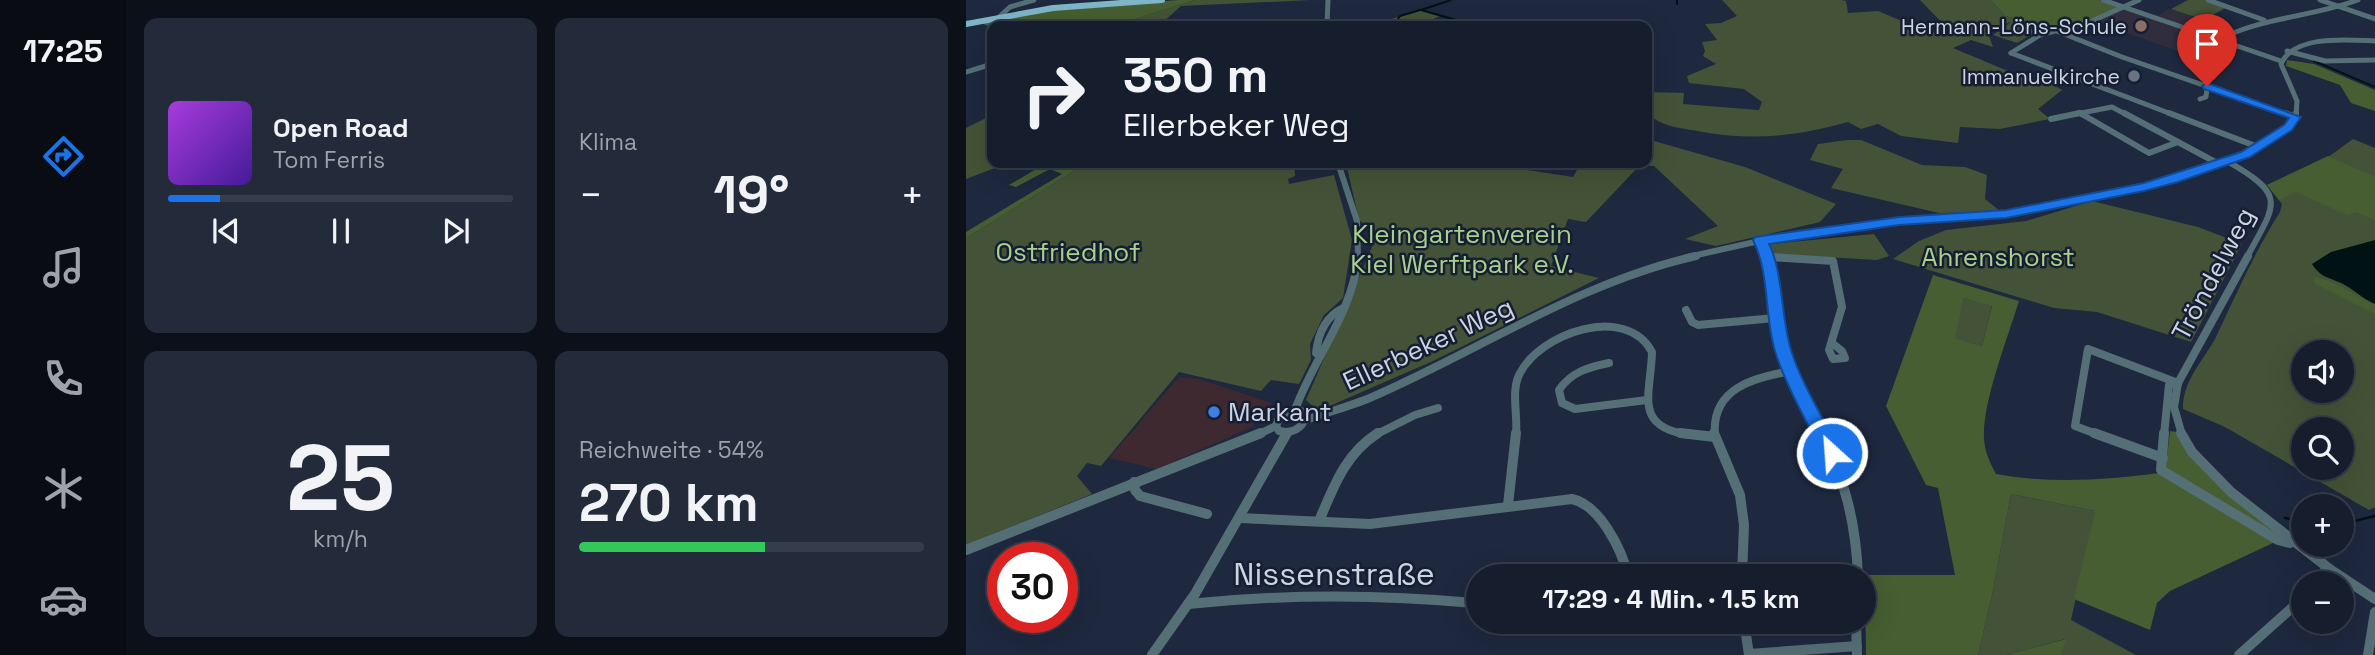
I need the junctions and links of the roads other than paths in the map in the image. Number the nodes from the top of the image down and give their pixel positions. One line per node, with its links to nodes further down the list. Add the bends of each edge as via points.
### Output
1 (1034, 0): 11 (street, via 1010,7)
2 (1162, 0): 11 (main road)
3 (1328, 0): 14 (street)
4 (2103, 0): 9 (street)
5 (2139, 0): 9 (street)
6 (2211, 0): 13 (street)
7 (2320, 0): 10 (street)
8 (2358, 0): 10 (street)
9 (2124, 8): 16 (street); 17 (street)
10 (2342, 8): 12 (street); 13 (street)
11 (999, 17): 15 (main road)
12 (2375, 19)
13 (2264, 20): 17 (street)
14 (1327, 21)
15 (966, 24)
16 (2054, 30): 25 (street); 31 (street, via 2011,53)
17 (2218, 40): 22 (street)
18 (2375, 41): 19 (street, via 2314,43)
19 (2287, 51): 20 (street, via 2325,61); 22 (street)
20 (2375, 60)
21 (2210, 61): 25 (street)
22 (2281, 61): 28 (street, via 2297,101)
23 (987, 66): 24 (street)
24 (966, 72)
25 (2207, 86): 26 (street, via 2206,97); 28 (street)
26 (2200, 99)
27 (2079, 113): 29 (street, Tröndelweg); 30 (street, Tröndelweg, via 2112,107); 30 (street, via 2149,153)
28 (2296, 117): 31 (street, Ellerbeker Weg)
29 (2051, 119)
30 (2178, 142): 32 (street, Tröndelweg)
31 (2258, 147): 32 (street, Ellerbeker Weg)
32 (2223, 163): 34 (street, Ellerbeker Weg, via 2144,187 2006,214 1899,221); 41 (street, Tröndelweg, via 2265,188 2272,211)
33 (1339, 168): 44 (street, via 1359,240 1349,295 1343,308 1328,317 1316,341 1320,356)
34 (1760, 240): 35 (street); 45 (street, Ellerbeker Weg, via 1668,262 1603,285 1371,397)
35 (1769, 257): 37 (street); 38 (street, via 1833,261 1842,307)
36 (1686, 310): 37 (street, via 1698,325)
37 (1774, 318): 40 (street)
38 (1832, 343)
39 (1609, 363): 42 (street, via 1572,374 1559,390 1559,398 1567,407 1589,413)
40 (1792, 370): 48 (street, via 1746,380 1730,390 1720,403); 61 (street, via 1847,491)
41 (2178, 383): 49 (street, Tröndelweg, via 2169,385 2167,393); 49 (street, via 2088,349 2075,426); 55 (street, Tröndelweg, via 2175,418 2191,451 2232,494)
42 (1647, 400): 48 (street, via 1650,416 1660,426); 51 (street, via 1652,352 1631,330 1615,326 1582,331 1535,355 1522,368 1515,385 1517,417)
43 (1438, 408): 54 (street, via 1415,414 1357,446)
44 (1295, 410): 45 (street, via 1304,412); 46 (street, via 1280,416)
45 (1306, 420): 47 (street)
46 (1276, 426): 47 (street); 50 (street)
47 (1287, 433): 53 (street)
48 (1715, 437): 60 (street, via 1739,494 1745,535)
49 (2163, 458): 56 (street, Tröndelweg, via 2161,470 2176,480 2278,540)
50 (1134, 482): 52 (street, via 1140,496); 57 (street)
51 (1508, 505): 54 (street, via 1370,524); 59 (street, via 1580,500)
52 (1208, 514)
53 (1240, 518): 54 (street); 66 (street)
54 (1319, 521)
55 (2291, 538)
56 (2291, 542)
57 (966, 550)
58 (2314, 557): 62 (street, Tröndelweg)
59 (1626, 564)
60 (1743, 564)
61 (1857, 564)
62 (2325, 566): 63 (street); 64 (street, Tröndelweg)
63 (2326, 571)
64 (2375, 598)
65 (1466, 602): 66 (street, Nissenstraße, via 1310,594)
66 (1188, 604): 72 (street)
67 (2291, 609): 73 (street)
68 (2375, 612): 74 (street)
69 (1746, 634): 71 (street)
70 (1857, 650): 71 (street)
71 (1749, 654)
72 (1152, 655)
73 (2239, 655)
74 (2368, 655)

